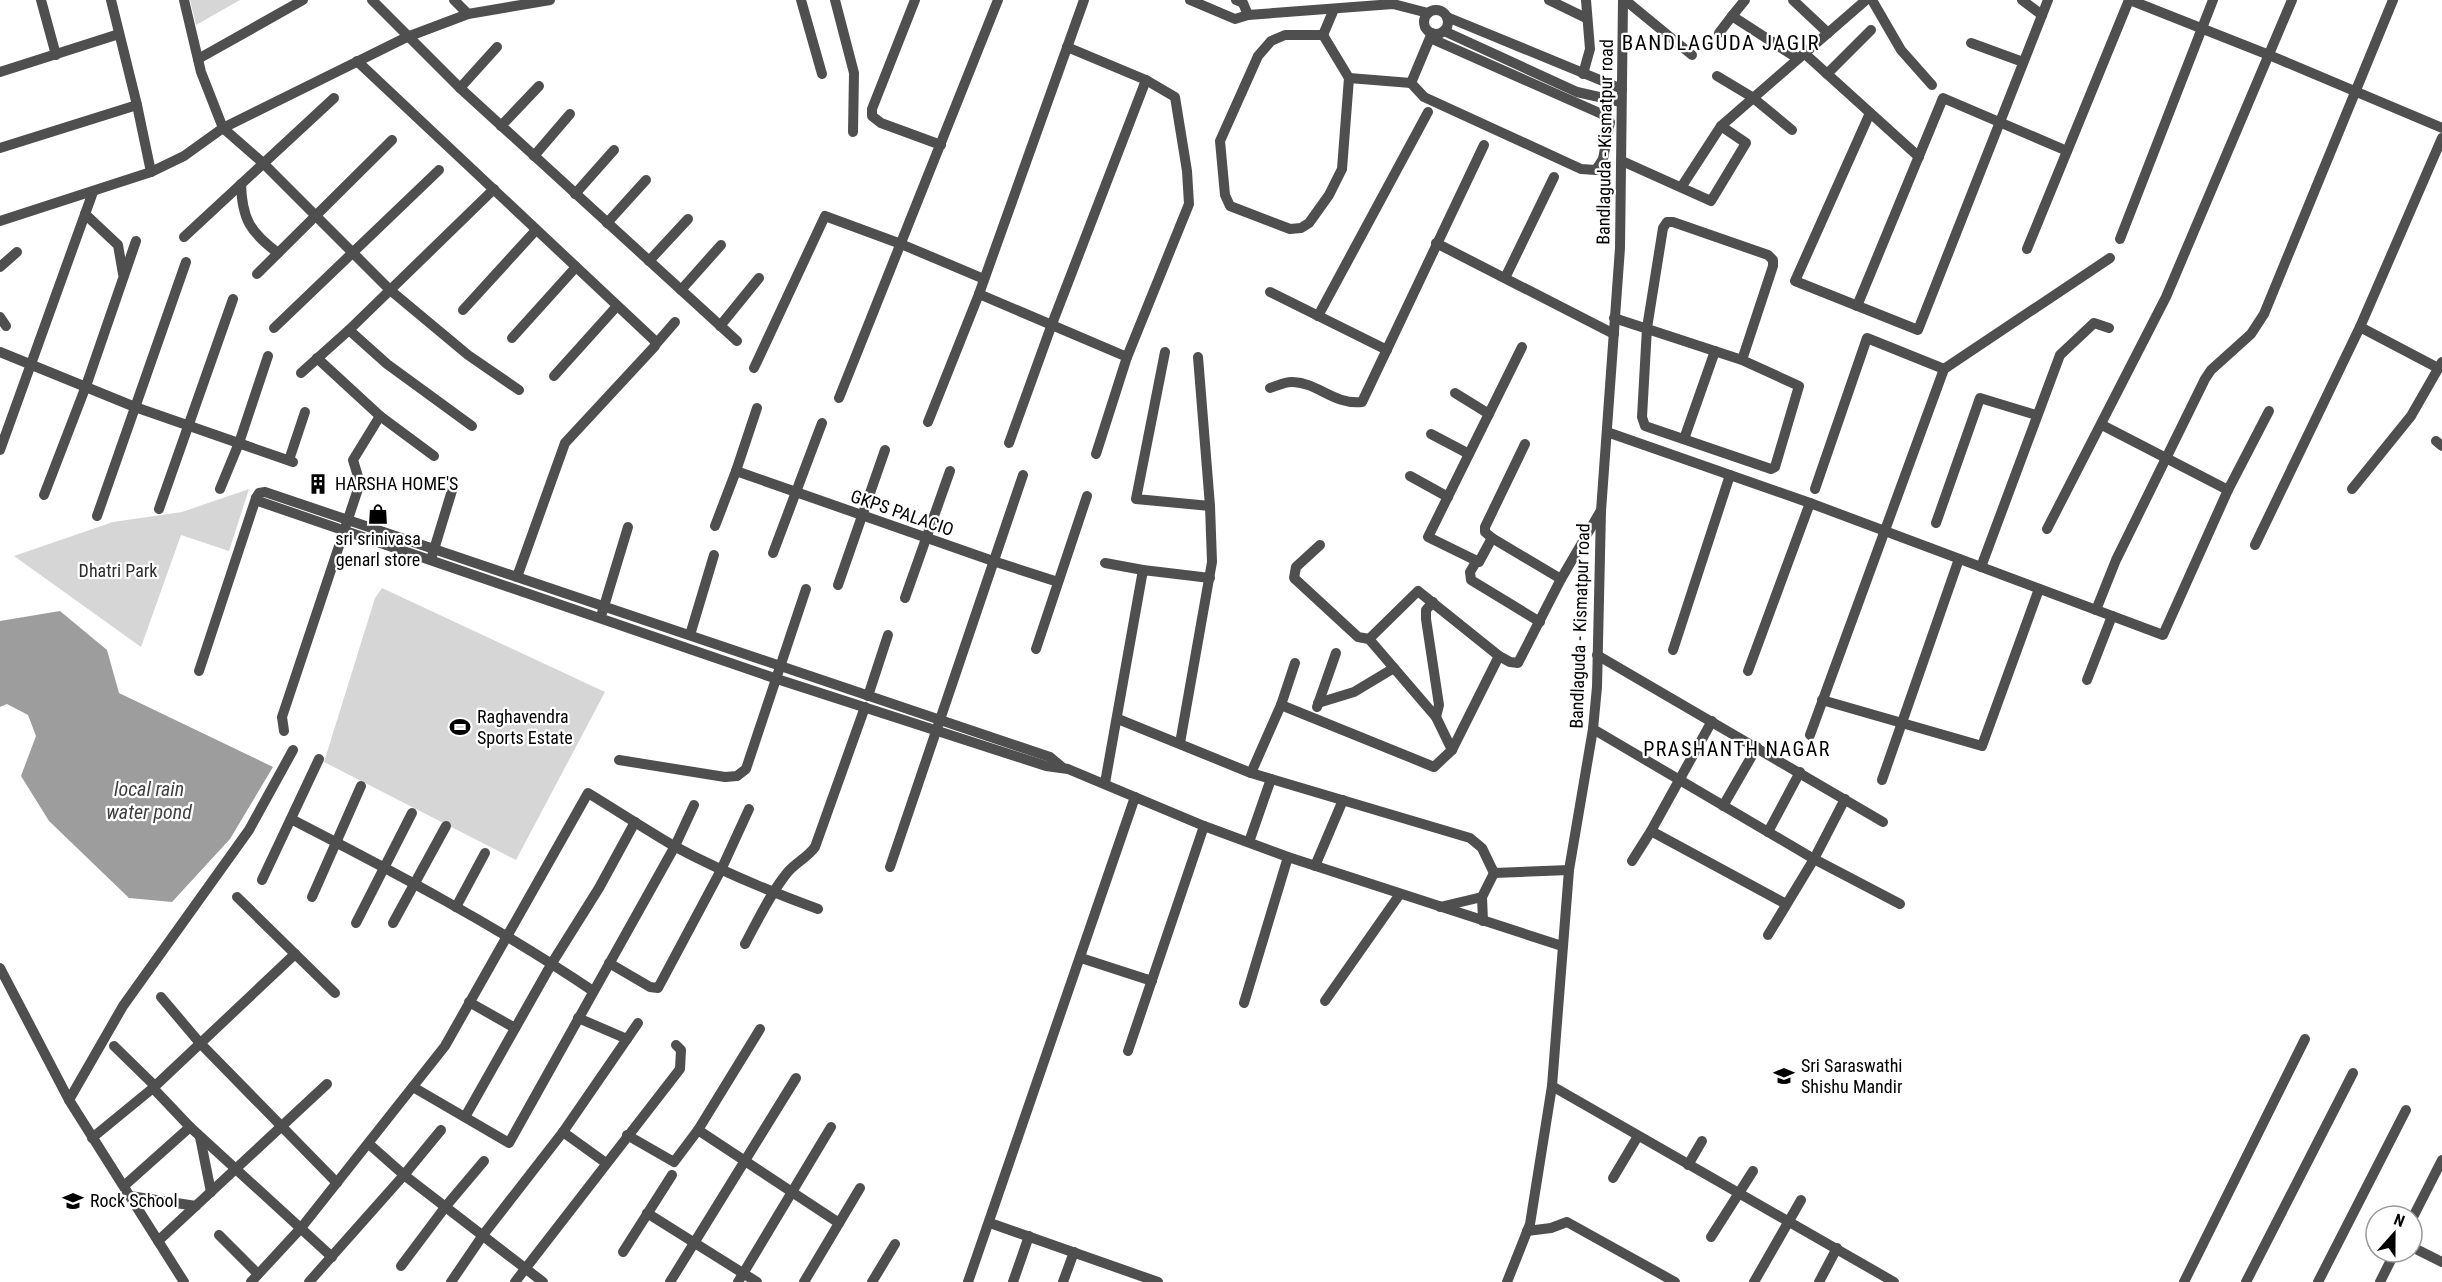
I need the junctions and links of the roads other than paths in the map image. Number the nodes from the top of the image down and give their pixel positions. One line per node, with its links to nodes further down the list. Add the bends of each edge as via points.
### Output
1 (41, 0): 47 (street)
2 (111, 0): 40 (street)
3 (184, 0): 51 (street)
4 (303, 0): 51 (street)
5 (372, 0): 43 (street)
6 (550, 0): 31 (street)
7 (801, 0): 55 (street)
8 (835, 0): 80 (street, via 854,73)
9 (915, 0): 83 (street, via 872,116 881,123)
10 (998, 0): 83 (street)
11 (1084, 0): 46 (street)
12 (1190, 0): 32 (street, via 1235,18)
13 (1236, 0): 32 (street, via 1243,3)
14 (1549, 0): 35 (street)
15 (1586, 0): 35 (street)
16 (1624, 0): 48 (street); 65 (street, Bandlaguda - Kismatpur road)
17 (1745, 0): 34 (street)
18 (1793, 0): 39 (street)
19 (1866, 0): 39 (street)
20 (1872, 0): 62 (street, via 1901,50)
21 (2022, 0): 33 (street)
22 (2048, 0): 33 (street)
23 (2129, 0): 36 (street); 87 (street)
24 (2213, 0): 36 (street)
25 (2292, 0): 49 (street)
26 (2393, 0): 66 (street)
27 (456, 1): 31 (street)
28 (1334, 9): 30 (street, via 1394,4); 32 (street); 42 (street)
29 (1442, 9): 30 (street); 41 (street, via 1448,25); 56 (street)
30 (1428, 13): 41 (street, via 1425,25)
31 (468, 14): 43 (street)
32 (1248, 15)
33 (2042, 15): 53 (street)
34 (1732, 16): 38 (street); 50 (street)
35 (1586, 18): 56 (street, via 1590,49)
36 (2202, 29): 49 (street); 108 (street)
37 (1871, 30): 57 (street)
38 (1719, 33)
39 (1828, 33): 50 (street)
40 (119, 34): 47 (street); 70 (street)
41 (1435, 34): 61 (street); 61 (street, via 1605,115 1610,122 1603,159 1596,170 1581,169 1424,97); 69 (street, via 1577,92)
42 (1323, 36): 59 (street); 59 (street, via 1285,36 1271,41 1258,56 1220,141 1225,195 1230,206 1290,229 1309,223 1342,169)
43 (407, 37): 52 (street); 64 (street)
44 (1971, 43): 53 (street)
45 (497, 46): 64 (street)
46 (1067, 47): 60 (street); 126 (street)
47 (56, 55): 54 (street)
48 (1692, 55)
49 (2269, 55): 66 (street); 179 (street, via 2166,297)
50 (1800, 56): 57 (street); 67 (street)
51 (198, 59): 77 (street)
52 (357, 61): 77 (street); 98 (street)
53 (2023, 62): 74 (street)
54 (0, 72)
55 (822, 74)
56 (1583, 74): 65 (street)
57 (1827, 74): 72 (street)
58 (1717, 76): 67 (street)
59 (1349, 78): 61 (street)
60 (1146, 80): 138 (street); 155 (street, via 1175,97 1189,204)
61 (1411, 83)
62 (1932, 85)
63 (539, 86): 75 (street)
64 (460, 88): 75 (street)
65 (1622, 89): 69 (street, Bandlaguda - Kismatpur road)
66 (2357, 91): 78 (street); 193 (street, via 2264,314 2252,334 2211,370)
67 (1752, 97): 76 (street); 79 (street)
68 (334, 98): 91 (street)
69 (1622, 102): 90 (street, Bandlaguda - Kismatpur road)
70 (137, 105): 85 (street); 93 (street)
71 (1428, 112): 135 (street)
72 (1870, 112): 89 (street); 133 (street, via 1795,281)
73 (570, 114): 88 (street)
74 (2000, 124): 87 (street); 89 (street, via 1943,98); 133 (street, via 1918,330)
75 (501, 126): 88 (street)
76 (1721, 126): 97 (street); 97 (street, via 1746,143 1711,201)
77 (223, 128): 91 (street); 93 (street, via 184,156)
78 (2442, 128)
79 (1792, 130)
80 (853, 132)
81 (2442, 138): 140 (street)
82 (392, 140): 102 (street)
83 (941, 144): 111 (street)
84 (1484, 144): 110 (street)
85 (0, 148)
86 (614, 150): 100 (street)
87 (2067, 152): 113 (street)
88 (534, 156): 100 (street)
89 (1918, 156): 133 (street)
90 (1622, 161): 97 (street); 136 (street, Bandlaguda - Kismatpur road)
91 (263, 163): 96 (street); 102 (street)
92 (439, 170): 116 (street)
93 (151, 172): 99 (street)
94 (1554, 177): 125 (street)
95 (646, 180): 105 (street)
96 (241, 184): 107 (street); 115 (street, via 248,224)
97 (1682, 186)
98 (494, 189): 106 (street); 127 (street)
99 (93, 192): 101 (street); 104 (street)
100 (575, 194): 105 (street)
101 (84, 214): 123 (street, via 118,245); 159 (street)
102 (315, 215): 115 (street); 116 (street)
103 (688, 219): 118 (street)
104 (0, 221)
105 (608, 223): 118 (street)
106 (536, 230): 121 (street); 134 (street)
107 (184, 237)
108 (2120, 239)
109 (136, 241): 123 (street)
110 (1436, 243): 125 (street); 150 (street)
111 (901, 244): 126 (street); 161 (street, via 825,216); 169 (street)
112 (720, 245): 128 (street)
113 (2027, 249)
114 (17, 252): 120 (street)
115 (278, 253): 122 (street)
116 (352, 254): 127 (street); 141 (street)
117 (2110, 258): 162 (street)
118 (649, 261): 128 (street)
119 (186, 262): 170 (street)
120 (0, 267)
121 (576, 267): 132 (street); 146 (street)
122 (257, 274)
123 (123, 275): 165 (street)
124 (759, 278): 139 (street)
125 (1504, 278): 145 (street)
126 (984, 279): 130 (street)
127 (390, 290): 144 (street); 167 (street, via 468,355)
128 (681, 290): 139 (street)
129 (1270, 292): 135 (street)
130 (979, 294): 138 (street); 177 (street)
131 (232, 299): 180 (street)
132 (617, 306): 148 (street); 164 (street)
133 (1857, 306)
134 (462, 310)
135 (1318, 316): 150 (street)
136 (1614, 318): 142 (street); 145 (street, Bandlaguda - Kismatpur road)
137 (675, 322): 148 (street)
138 (1052, 324): 155 (street); 186 (street)
139 (720, 326): 147 (street)
140 (2360, 327): 160 (street); 225 (street)
141 (273, 328)
142 (1647, 328): 151 (street); 158 (street, via 1663,228 1667,222 1673,222 1773,260); 184 (street, via 1642,417 1645,426)
143 (2109, 328): 175 (street, via 2094,323 2060,355)
144 (350, 330): 157 (street); 181 (street, via 387,364)
145 (1614, 334): 182 (street, Bandlaguda - Kismatpur road)
146 (512, 338)
147 (737, 341)
148 (656, 344): 235 (street, via 565,443)
149 (1522, 347): 174 (street)
150 (1387, 350): 166 (street, via 1362,402 1349,404 1293,382)
151 (1715, 351): 158 (street); 184 (street)
152 (0, 352): 159 (street)
153 (1165, 352): 210 (street, via 1136,499)
154 (268, 356): 185 (street)
155 (1127, 357): 190 (street)
156 (1198, 357): 210 (street)
157 (317, 358): 163 (street); 176 (street)
158 (1742, 360): 184 (street, via 1799,386 1775,466 1766,468)
159 (32, 364): 165 (street); 188 (street)
160 (2440, 365): 202 (street, via 2410,416)
161 (754, 368)
162 (1944, 369): 201 (street, via 1867,338); 220 (street)
163 (301, 373)
164 (554, 376)
165 (86, 386): 170 (street); 205 (street)
166 (1270, 388)
167 (519, 390)
168 (1455, 393): 174 (street)
169 (839, 398)
170 (135, 407): 180 (street); 213 (street)
171 (757, 408): 194 (street)
172 (2269, 411): 203 (street)
173 (306, 412): 185 (street, via 291,461)
174 (1489, 414): 191 (street)
175 (2036, 415): 216 (street, via 1980,398); 233 (street)
176 (380, 416): 192 (street); 215 (street, via 353,460 360,483)
177 (928, 422)
178 (822, 423): 204 (street)
179 (2102, 425): 193 (street); 221 (street)
180 (188, 426): 185 (street); 211 (street)
181 (472, 426)
182 (1607, 432): 197 (street); 212 (street, Bandlaguda - Kismatpur road)
183 (1431, 434): 191 (street)
184 (1683, 439)
185 (239, 443): 200 (street)
186 (1009, 443)
187 (1525, 444): 223 (street, via 1485,527)
188 (0, 450)
189 (885, 450): 214 (street)
190 (1096, 454)
191 (1469, 454): 207 (street)
192 (434, 456)
193 (2167, 457): 203 (street); 244 (street)
194 (736, 471): 204 (street, GKPS PALACIO); 217 (street)
195 (950, 471): 222 (street)
196 (1023, 475): 230 (street)
197 (1730, 475): 209 (street); 252 (street)
198 (1410, 476): 207 (street)
199 (454, 484): 227 (street)
200 (220, 489)
201 (1815, 489)
202 (2352, 489)
203 (2228, 490): 246 (street, via 2163,635)
204 (794, 493): 214 (street, GKPS PALACIO); 226 (street)
205 (44, 495)
206 (1087, 496): 238 (street)
207 (1448, 497): 231 (street, via 1428,537)
208 (256, 498): 215 (street, via 259,493 272,494); 219 (street); 259 (street)
209 (1810, 503): 220 (street); 260 (street)
210 (1210, 506): 236 (street)
211 (159, 509)
212 (1601, 511): 237 (street); 254 (street, Bandlaguda - Kismatpur road)
213 (97, 516)
214 (862, 516): 222 (street, GKPS PALACIO); 239 (street)
215 (346, 518): 219 (street); 227 (street)
216 (1936, 523)
217 (715, 526)
218 (628, 527): 245 (street)
219 (343, 530): 227 (street); 275 (street, via 282,717)
220 (1884, 530): 229 (street); 264 (street)
221 (2047, 530)
222 (926, 538): 230 (street, GKPS PALACIO); 242 (street)
223 (1492, 538): 231 (street, via 1482,560); 237 (street)
224 (1320, 545): 250 (street, via 1296,567 1294,578 1358,637)
225 (2255, 545)
226 (773, 553)
227 (433, 555): 235 (street); 245 (street)
228 (714, 555): 248 (street)
229 (1959, 559): 233 (street); 272 (street)
230 (993, 561): 238 (street, GKPS PALACIO); 273 (street)
231 (1476, 562): 247 (street, via 1470,572 1471,580)
232 (1104, 564): 234 (street)
233 (1981, 567): 241 (street)
234 (1143, 570): 236 (street); 270 (street)
235 (517, 577): 245 (street)
236 (1210, 578): 277 (street)
237 (1561, 579): 247 (street)
238 (1058, 582): 251 (street)
239 (838, 585)
240 (806, 589): 257 (street)
241 (2039, 589): 244 (street); 272 (street, via 1982,746)
242 (904, 598)
243 (1433, 602): 250 (street, via 1415,591); 255 (street); 268 (street, via 1426,610 1426,619 1439,705)
244 (2096, 610): 246 (street)
245 (602, 613): 248 (street); 261 (street)
246 (2112, 616): 262 (street)
247 (1540, 622): 255 (street, via 1518,663)
248 (690, 635): 257 (street)
249 (888, 635): 263 (street)
250 (1369, 639): 258 (street)
251 (1036, 649)
252 (1673, 650)
253 (1336, 653): 265 (street)
254 (1597, 655): 271 (street); 274 (street, Bandlaguda - Kismatpur road)
255 (1499, 656): 280 (street)
256 (1295, 663): 266 (street)
257 (781, 667): 261 (street); 263 (street)
258 (1394, 668): 265 (street, via 1354,692); 268 (street)
259 (199, 670)
260 (1748, 671)
261 (777, 679): 267 (street); 282 (street, via 747,769 737,776)
262 (2087, 680)
263 (868, 696): 273 (street)
264 (1822, 700): 272 (street); 276 (street)
265 (1318, 703): 269 (street)
266 (1281, 705): 269 (street); 284 (street)
267 (865, 707): 273 (street); 319 (street, via 815,847 789,870)
268 (1436, 717): 280 (street)
269 (1313, 718): 280 (street, via 1430,767 1438,766)
270 (1118, 719): 277 (street); 288 (street)
271 (1712, 721): 278 (street); 286 (street)
272 (1901, 723): 287 (street)
273 (938, 725): 288 (street, via 1050,757 1063,768); 313 (street)
274 (1593, 729): 286 (street); 315 (street, Bandlaguda - Kismatpur road)
275 (284, 731)
276 (1810, 735)
277 (1180, 743): 284 (street)
278 (1757, 747): 283 (street); 294 (street)
279 (293, 750): 364 (street, via 249,830 123,1006)
280 (1452, 750)
281 (319, 759): 297 (street)
282 (619, 760)
283 (1800, 772): 292 (street); 303 (street)
284 (1251, 773): 285 (street)
285 (1271, 779): 291 (street); 304 (street)
286 (1678, 779): 294 (street); 302 (street)
287 (1882, 780)
288 (1106, 783): 290 (street)
289 (361, 786): 305 (street)
290 (1135, 797): 301 (street); 337 (street)
291 (1343, 800): 311 (street); 316 (street, via 1470,838 1482,848)
292 (1845, 800): 299 (street); 309 (street)
293 (694, 805): 306 (street)
294 (1723, 806): 303 (street)
295 (749, 809): 314 (street)
296 (412, 813): 312 (street)
297 (291, 819): 305 (street); 317 (street)
298 (635, 822): 306 (street); 333 (street, via 588,793); 338 (street)
299 (1883, 822)
300 (446, 826): 318 (street)
301 (1204, 826): 304 (street); 341 (street)
302 (1651, 831): 310 (street); 324 (street)
303 (1768, 832): 309 (street)
304 (1249, 842): 308 (street)
305 (336, 843): 312 (street); 322 (street)
306 (675, 846): 314 (street); 339 (street)
307 (485, 853): 326 (street)
308 (1288, 857): 311 (street); 347 (street)
309 (1814, 860): 324 (street); 325 (street)
310 (1632, 861)
311 (1315, 866): 320 (street)
312 (384, 867): 318 (street); 330 (street)
313 (890, 867)
314 (721, 870): 319 (street); 339 (street, via 658,988)
315 (1569, 870): 316 (street); 335 (street, Bandlaguda - Kismatpur road)
316 (1494, 873): 323 (street)
317 (262, 880)
318 (414, 883): 326 (street); 331 (street)
319 (773, 893): 328 (street); 334 (street)
320 (1400, 894): 327 (street); 345 (street)
321 (237, 897): 336 (street)
322 (312, 897)
323 (1482, 897): 327 (street); 329 (street)
324 (1786, 904): 332 (street)
325 (1900, 904)
326 (456, 907): 333 (street)
327 (1440, 907): 329 (street)
328 (818, 909)
329 (1483, 921): 335 (street)
330 (356, 923)
331 (393, 923)
332 (1768, 935)
333 (506, 937): 338 (street); 346 (street)
334 (745, 944)
335 (1562, 946): 361 (street, Bandlaguda - Kismatpur road)
336 (295, 954): 343 (street); 354 (street)
337 (1081, 958): 341 (street); 403 (street)
338 (552, 963): 342 (street); 350 (street)
339 (609, 963): 342 (street)
340 (0, 968): 364 (street)
341 (1152, 981): 357 (street)
342 (593, 991): 348 (street)
343 (335, 993)
344 (161, 998): 354 (street)
345 (1325, 1001)
346 (469, 1002): 350 (street); 363 (street, via 445,1046)
347 (1244, 1003)
348 (578, 1018): 352 (street); 366 (street, via 509,1143)
349 (638, 1023): 352 (street)
350 (515, 1028): 366 (street)
351 (760, 1029): 371 (street)
352 (627, 1039): 372 (street)
353 (2305, 1039): 443 (street)
354 (199, 1042): 362 (street); 368 (street)
355 (676, 1045): 373 (street, via 681,1050 680,1069)
356 (114, 1046): 362 (street)
357 (1128, 1051)
358 (2353, 1073): 444 (street)
359 (796, 1078): 379 (street)
360 (327, 1084): 368 (street)
361 (1552, 1086): 375 (street); 405 (street, Bandlaguda - Kismatpur road)
362 (154, 1087): 367 (street); 376 (street)
363 (413, 1087): 366 (street); 378 (street)
364 (69, 1100): 376 (street)
365 (2406, 1110): 445 (street)
366 (465, 1117)
367 (190, 1127): 374 (street); 390 (street)
368 (282, 1127): 384 (street); 389 (street)
369 (831, 1127): 392 (street)
370 (441, 1130): 386 (street)
371 (698, 1130): 373 (street, via 674,1162); 379 (street)
372 (562, 1132): 382 (street); 407 (street)
373 (627, 1135): 382 (street)
374 (200, 1136): 384 (street); 393 (street)
375 (1638, 1136): 383 (street); 388 (street)
376 (92, 1138): 390 (street)
377 (1702, 1141): 383 (street)
378 (369, 1144): 386 (street); 389 (street)
379 (745, 1160): 392 (street); 411 (street)
380 (2442, 1160): 397 (street)
381 (484, 1161): 399 (street)
382 (606, 1163): 421 (street)
383 (1688, 1165): 394 (street)
384 (236, 1169): 393 (street); 404 (street)
385 (1753, 1171): 394 (street)
386 (404, 1175): 399 (street); 417 (street)
387 (672, 1175): 400 (street)
388 (1614, 1178)
389 (337, 1183): 404 (street)
390 (125, 1185): 395 (street)
391 (860, 1188): 401 (street)
392 (793, 1191): 401 (street); 423 (street)
393 (211, 1192): 398 (street)
394 (1738, 1194): 402 (street); 409 (street)
395 (130, 1196): 398 (street); 410 (street)
396 (1801, 1200): 402 (street)
397 (2420, 1204)
398 (196, 1206): 410 (street)
399 (446, 1206): 407 (street); 420 (street)
400 (647, 1213): 411 (street); 414 (street)
401 (840, 1222): 433 (street)
402 (1787, 1222): 413 (street); 441 (street)
403 (990, 1223): 408 (street); 435 (street)
404 (301, 1228): 417 (street); 422 (street)
405 (1527, 1231): 439 (street, Bandlaguda - Kismatpur road); 440 (street, via 1567,1222)
406 (219, 1235): 422 (street)
407 (483, 1235): 421 (street); 428 (street)
408 (1029, 1236): 415 (street); 436 (street)
409 (1711, 1237)
410 (158, 1241): 426 (street)
411 (694, 1243): 423 (street); 431 (street)
412 (895, 1244): 434 (street)
413 (1837, 1248): 425 (street); 442 (street)
414 (622, 1252)
415 (1074, 1252): 424 (street); 437 (street)
416 (2424, 1253): 418 (street)
417 (332, 1257): 427 (street)
418 (2442, 1262)
419 (2389, 1264): 446 (street)
420 (401, 1266)
421 (526, 1268): 429 (street); 430 (street)
422 (255, 1278)
423 (741, 1278): 432 (street)
424 (1132, 1278): 438 (street)
425 (1887, 1280)
426 (183, 1282)
427 (309, 1282)
428 (451, 1282)
429 (515, 1282)
430 (543, 1282)
431 (670, 1282)
432 (757, 1282)
433 (804, 1282)
434 (872, 1282)
435 (968, 1282)
436 (1013, 1282)
437 (1063, 1282)
438 (1158, 1282)
439 (1507, 1282)
440 (1675, 1282)
441 (1754, 1282)
442 (1819, 1282)
443 (2184, 1282)
444 (2246, 1282)
445 (2318, 1282)
446 (2380, 1282)

